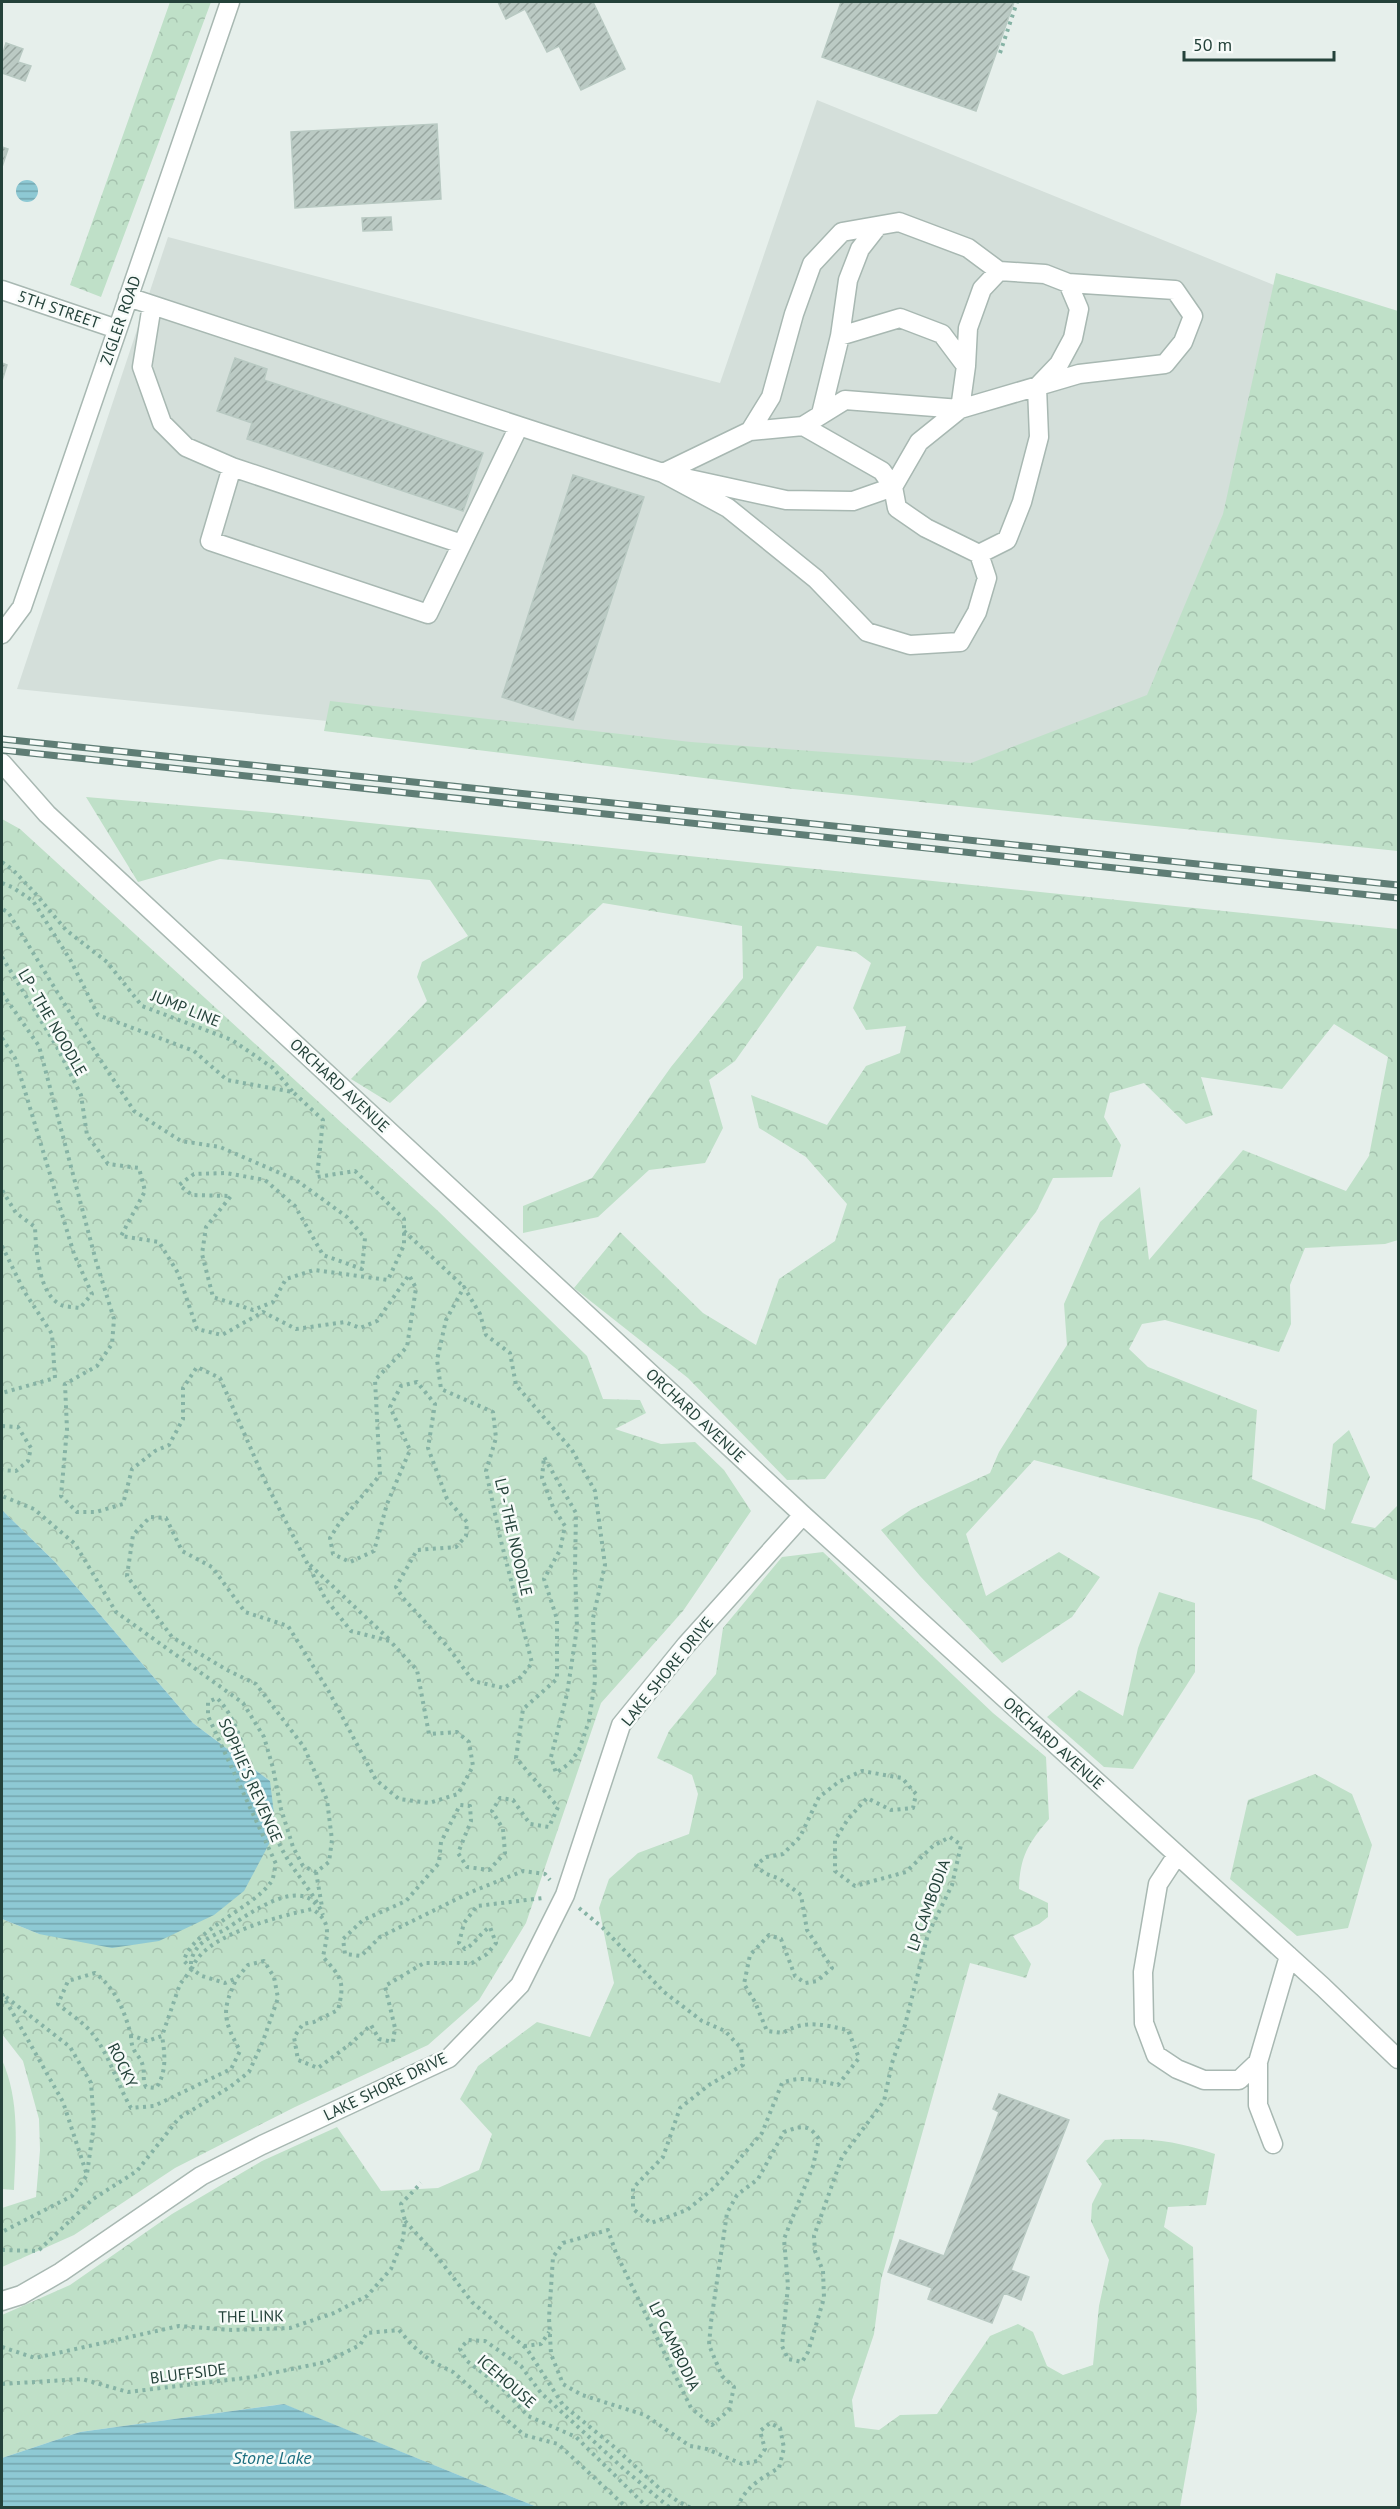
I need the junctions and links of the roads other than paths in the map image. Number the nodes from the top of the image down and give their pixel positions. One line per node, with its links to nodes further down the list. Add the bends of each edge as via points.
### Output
1 (230, 2): 6 (street, ZIGLER ROAD)
2 (878, 226): 3 (street, via 899,222 968,248); 9 (street, via 860,249 848,280); 16 (street, via 842,231 812,264 771,397)
3 (999, 272): 4 (street, via 1045,274); 10 (street, via 982,289 968,328)
4 (1068, 283): 11 (street, via 1079,309 1073,338 1059,364); 11 (street, via 1175,290 1193,316 1183,342 1165,364 1079,374)
5 (2, 290): 8 (street, 5TH STREET)
6 (128, 297): 7 (street); 8 (street, ZIGLER ROAD)
7 (152, 305): 14 (street); 17 (street, via 142,367 162,423 186,447)
8 (117, 329): 22 (street, ZIGLER ROAD, via 22,607)
9 (840, 336): 10 (street, via 900,318 942,334); 13 (street)
10 (966, 366): 12 (street)
11 (1037, 387): 12 (street); 21 (street, via 1039,437 1022,502 1007,540)
12 (960, 409): 13 (street, via 844,400); 19 (street, via 919,442)
13 (821, 414): 15 (street)
14 (519, 426): 18 (street); 20 (street)
15 (803, 426): 16 (street); 19 (street, via 882,471)
16 (750, 431): 18 (street)
17 (232, 467): 20 (street); 20 (street, via 210,541 341,585 428,614)
18 (663, 473): 19 (street, via 786,500 853,501); 21 (street, via 728,508 816,579 867,632 910,645 960,642 977,612 987,578)
19 (893, 487): 21 (street, via 897,508 926,528)
20 (462, 544)
21 (979, 554)
22 (2, 634)
23 (2, 763): 24 (street, ORCHARD AVENUE, via 47,814)
24 (803, 1515): 25 (street, ORCHARD AVENUE); 30 (street, LAKE SHORE DRIVE, via 621,1725 565,1895 520,1985 449,2058 201,2176 61,2272)
25 (1177, 1855): 26 (street, ORCHARD AVENUE); 28 (street, via 1158,1884 1143,1972 1144,2024 1156,2055 1204,2080 1239,2080)
26 (1289, 1956): 27 (street, ORCHARD AVENUE); 28 (street)
27 (1398, 2059)
28 (1258, 2062): 29 (street, via 1258,2105)
29 (1273, 2144)
30 (2, 2301)

